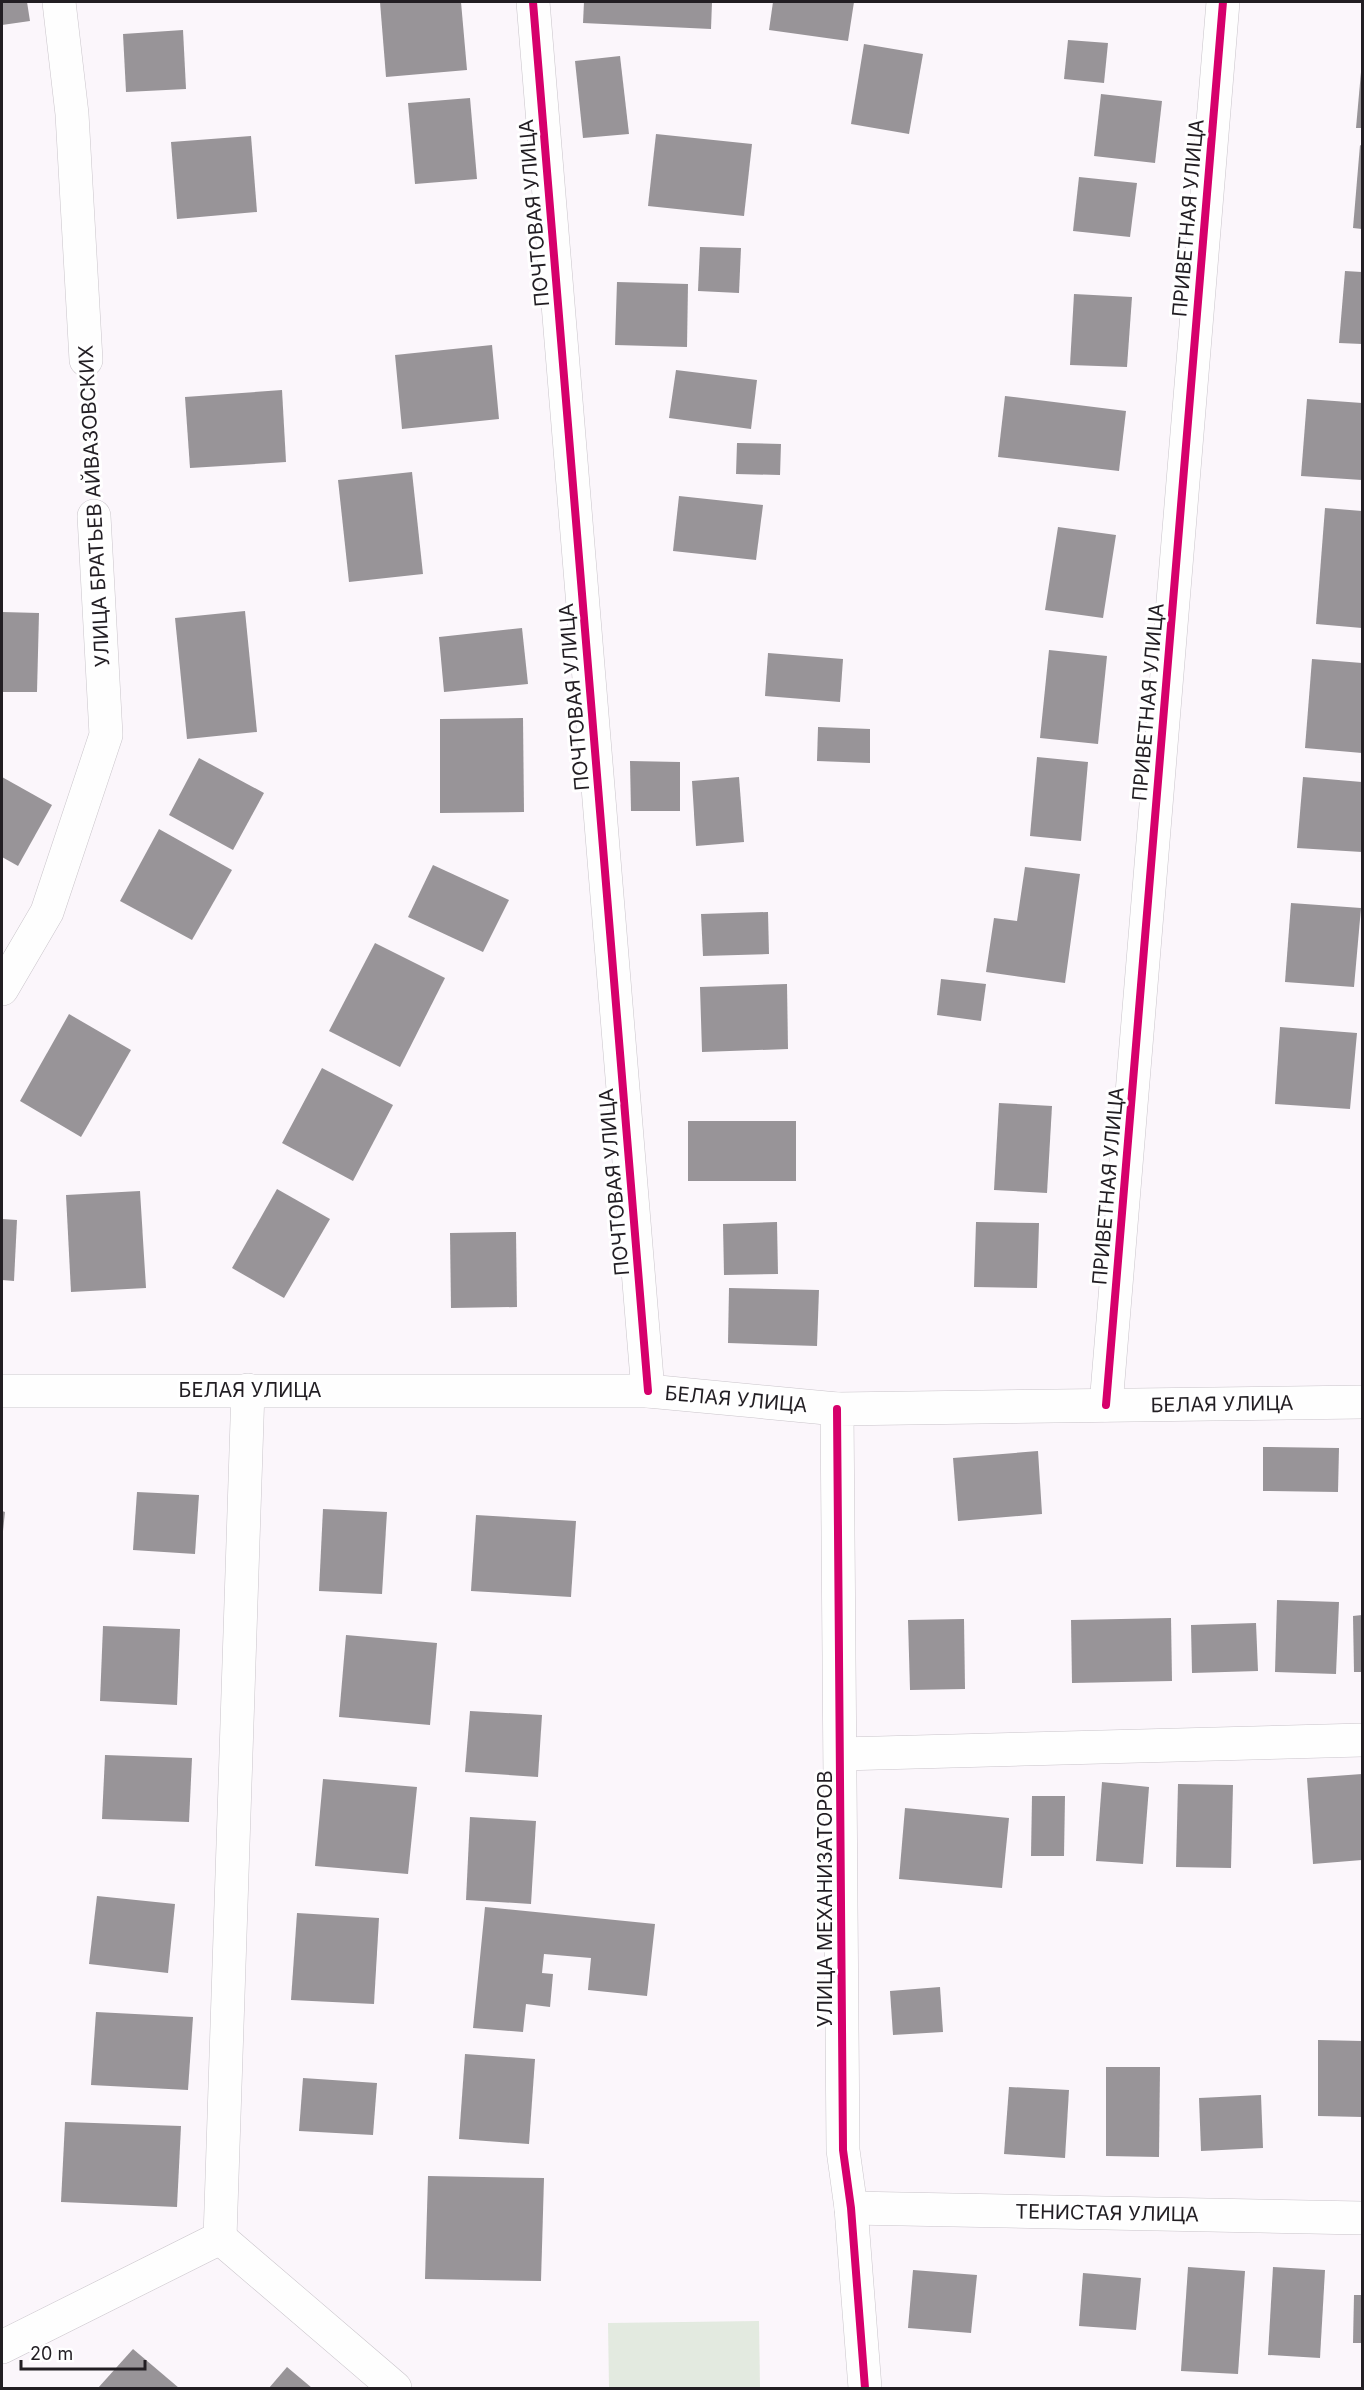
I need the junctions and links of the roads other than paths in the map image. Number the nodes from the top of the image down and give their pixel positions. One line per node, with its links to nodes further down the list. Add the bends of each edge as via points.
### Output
1 (59, 2): 4 (street, УЛИЦА БРАТЬЕВ АЙВАЗОВСКИХ, via 72,114)
2 (533, 2): 9 (street, ПОЧТОВАЯ УЛИЦА)
3 (1223, 2): 11 (street, ПРИВЕТНАЯ УЛИЦА)
4 (86, 360)
5 (94, 516): 6 (street, УЛИЦА БРАТЬЕВ АЙВАЗОВСКИХ, via 106,735 47,912)
6 (2, 989)
7 (2, 1390): 8 (street, БЕЛАЯ УЛИЦА)
8 (249, 1390): 9 (street, БЕЛАЯ УЛИЦА); 17 (street)
9 (648, 1391): 12 (street, БЕЛАЯ УЛИЦА)
10 (1362, 1402): 11 (street, БЕЛАЯ УЛИЦА)
11 (1106, 1405): 12 (street, БЕЛАЯ УЛИЦА)
12 (837, 1409): 14 (street, УЛИЦА МЕХАНИЗАТОРОВ)
13 (1362, 1740): 14 (street)
14 (841, 1754): 15 (street, УЛИЦА МЕХАНИЗАТОРОВ, via 843,2150)
15 (851, 2208): 16 (street, ТЕНИСТАЯ УЛИЦА); 20 (street, УЛИЦА МЕХАНИЗАТОРОВ)
16 (1362, 2218)
17 (220, 2238): 18 (street); 19 (street)
18 (2, 2347)
19 (395, 2388)
20 (862, 2388)

